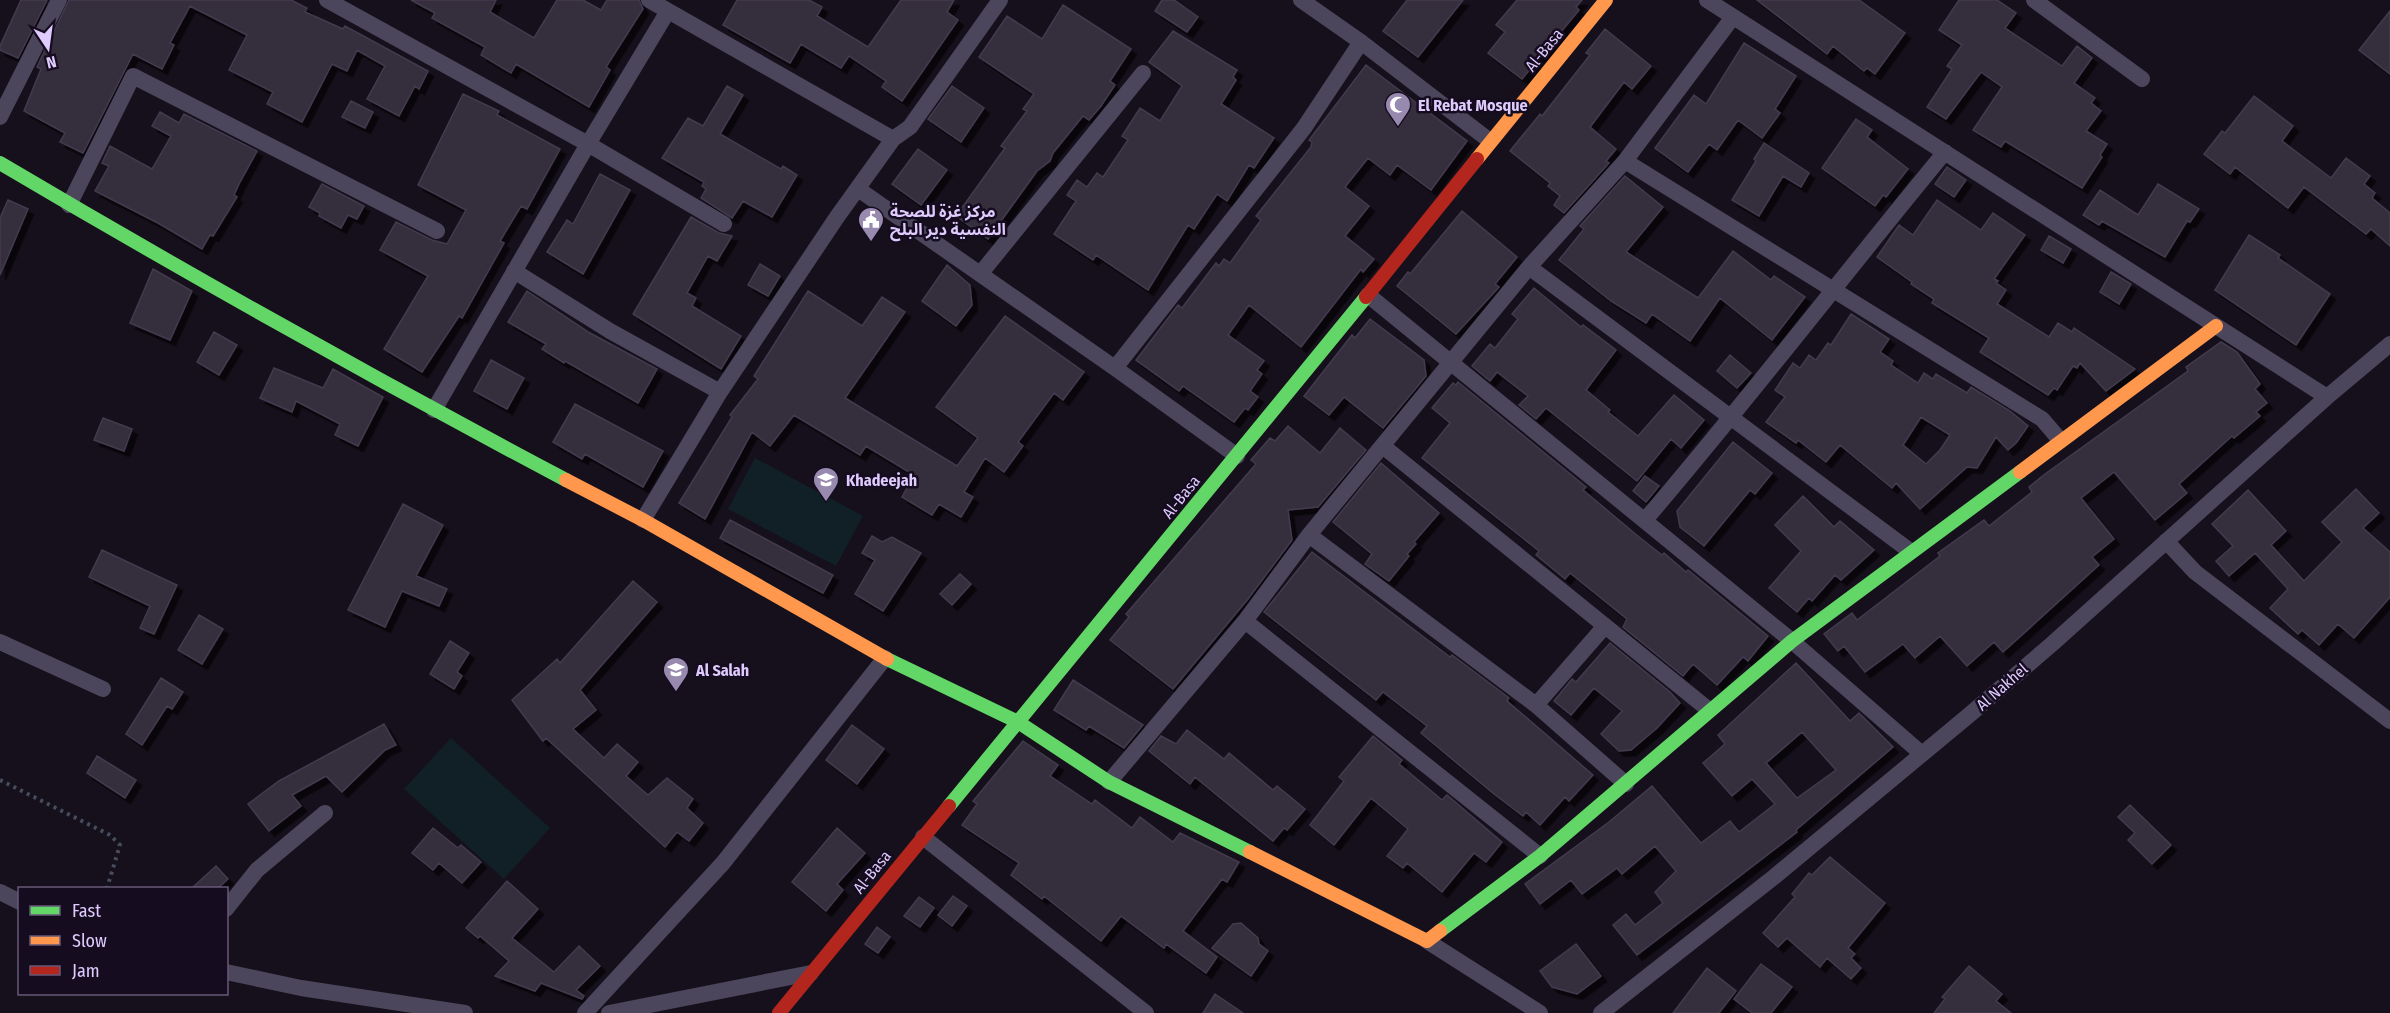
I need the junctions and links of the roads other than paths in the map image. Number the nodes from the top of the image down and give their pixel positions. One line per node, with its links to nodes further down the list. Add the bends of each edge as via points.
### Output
1 (59, 0): 15 (street)
2 (327, 0): 18 (street)
3 (649, 0): 10 (street)
4 (1000, 0): 16 (street, via 910,127)
5 (1301, 0): 9 (street)
6 (1606, 0): 17 (street, Al-Basa)
7 (1707, 0): 11 (street)
8 (2034, 0): 14 (street)
9 (1327, 7): 12 (street)
10 (668, 11): 16 (street); 18 (street)
11 (1733, 17): 19 (street); 20 (street)
12 (1361, 42): 17 (street); 35 (street, via 1304,128)
13 (1143, 73): 28 (street)
14 (2142, 79)
15 (0, 117)
16 (892, 139): 22 (street)
17 (1490, 141): 30 (street, Al-Basa)
18 (588, 144): 24 (street); 27 (street)
19 (1945, 152): 29 (street); 31 (street)
20 (1625, 161): 26 (street); 29 (street)
21 (0, 163): 23 (street)
22 (858, 189): 28 (street); 37 (street)
23 (69, 205): 25 (street, via 133,76); 39 (street)
24 (724, 224)
25 (437, 231)
26 (1529, 267): 34 (street); 40 (street)
27 (514, 271): 37 (street, via 610,331); 39 (street)
28 (981, 273): 35 (street)
29 (1831, 290): 40 (street); 41 (street, via 2042,419)
30 (1368, 295): 34 (street); 43 (street, Al-Basa)
31 (2216, 326): 38 (street); 41 (street)
32 (2390, 344): 33 (street, Al Nakhel)
33 (2377, 356): 36 (street); 38 (street, Al Nakhel)
34 (1452, 362): 42 (street); 45 (street)
35 (1115, 368): 43 (street)
36 (2390, 368)
37 (720, 392): 44 (street)
38 (2327, 397): 47 (street, Al Nakhel)
39 (434, 410): 44 (street)
40 (1732, 418): 45 (street); 48 (street)
41 (2060, 440): 48 (street)
42 (1384, 447): 46 (street); 50 (street)
43 (1237, 456): 58 (street, Al-Basa)
44 (643, 520): 53 (street)
45 (1645, 520): 51 (street)
46 (1310, 535): 49 (street); 55 (street)
47 (2166, 541): 57 (street, via 2195,572); 59 (street, Al Nakhel)
48 (1910, 551): 51 (street)
49 (1245, 621): 60 (street); 64 (street)
50 (1605, 626): 55 (street); 56 (street)
51 (1792, 641): 56 (street); 59 (street)
52 (0, 642): 54 (street)
53 (885, 658): 58 (street); 72 (street, via 723,863)
54 (103, 689)
55 (1536, 705): 61 (street)
56 (1709, 710): 61 (street)
57 (2390, 721)
58 (1018, 722): 60 (street); 63 (street, Al-Basa)
59 (1922, 754): 77 (street, Al Nakhel)
60 (1109, 782): 68 (street)
61 (1626, 784): 64 (street)
62 (325, 813): 67 (street, via 257,870)
63 (922, 837): 70 (street, Al-Basa); 75 (street)
64 (1540, 856): 68 (street)
65 (0, 892): 66 (street)
66 (18, 901)
67 (228, 906)
68 (1426, 941): 76 (street)
69 (228, 972): 71 (street, via 301,988)
70 (811, 973): 73 (street); 74 (street, Al-Basa)
71 (465, 1013)
72 (585, 1013)
73 (609, 1013)
74 (784, 1013)
75 (1146, 1013)
76 (1540, 1013)
77 (1601, 1013)

